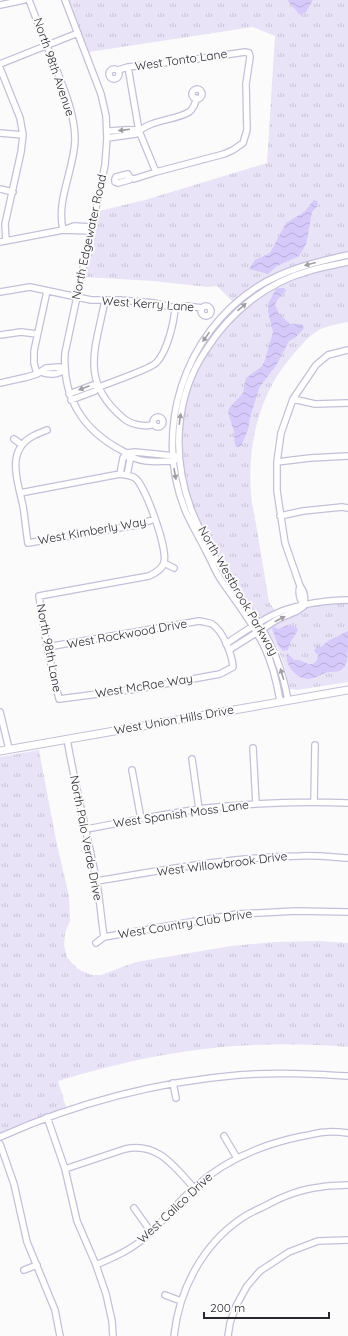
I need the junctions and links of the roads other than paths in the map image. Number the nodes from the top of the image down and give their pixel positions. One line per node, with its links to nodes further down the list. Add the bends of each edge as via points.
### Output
1 (24, 0): 4 (street)
2 (30, 0): 6 (street, North 98th Avenue)
3 (65, 0): 5 (street, North Edgewater Road)
4 (0, 6)
5 (78, 33): 6 (street); 12 (street, North Edgewater Road, via 101,94)
6 (46, 45): 7 (street); 22 (street, North 98th Avenue, via 69,105 75,140 60,220)
7 (0, 64)
8 (128, 67): 10 (street, West Tonto Lane); 13 (street); 17 (street, West Tonto Lane, via 250,53 246,84 247,130 243,143 224,154)
9 (0, 68): 15 (street, via 20,118)
10 (118, 70)
11 (196, 98): 13 (street, via 196,103 189,112 156,122)
12 (107, 131): 13 (street, one-way to 12); 16 (street, North Edgewater Road)
13 (139, 131): 16 (street, via 136,134); 17 (street)
14 (0, 133): 15 (street)
15 (23, 135): 20 (street)
16 (107, 138): 21 (street, North Edgewater Road, via 105,165)
17 (156, 172): 18 (street)
18 (130, 178)
19 (0, 189): 20 (street)
20 (13, 192): 23 (street, via 5,224)
21 (91, 229): 22 (street, via 74,226); 29 (street, North Edgewater Road)
22 (63, 230): 23 (street)
23 (6, 240): 24 (street)
24 (0, 242)
25 (348, 256): 50 (street, North Westbrook Parkway, one-way to 50, via 308,264 271,280 245,296 216,323 196,351 179,392 172,432)
26 (348, 262): 49 (street, North Westbrook Parkway, one-way to 26, via 180,420 186,392 202,355 222,327 249,302 274,286 310,271)
27 (47, 291): 28 (street, West Kerry Lane, via 30,287); 29 (street, West Kerry Lane); 33 (street)
28 (0, 292)
29 (76, 297): 30 (street, West Kerry Lane); 36 (street, North Edgewater Road)
30 (106, 300): 31 (street, West Kerry Lane, via 154,303); 39 (street, via 95,348 95,380)
31 (175, 308): 32 (street, West Kerry Lane); 39 (street, via 170,338 156,363)
32 (202, 308)
33 (37, 334): 34 (street, via 21,332); 37 (street, via 34,363)
34 (0, 335)
35 (345, 350): 41 (street, via 328,355 316,365)
36 (64, 370): 37 (street, via 54,367 46,368); 40 (street, North Edgewater Road)
37 (39, 373): 38 (street)
38 (0, 382)
39 (99, 387): 40 (street, via 96,391); 43 (street, via 112,409 125,420 149,426)
40 (70, 397): 47 (street, North Edgewater Road, via 86,424 97,435 108,444)
41 (293, 399): 42 (street, via 316,404); 51 (street, via 281,433)
42 (348, 403)
43 (154, 424)
44 (47, 430): 46 (street, via 33,436)
45 (14, 439): 46 (street)
46 (22, 445): 54 (street, via 15,462)
47 (127, 453): 50 (street, North Edgewater Road, via 137,459 148,461); 52 (street, via 123,458); 53 (street, via 130,460)
48 (348, 456): 51 (street)
49 (179, 457): 50 (street); 62 (street, North Westbrook Parkway, via 184,486 195,516 237,593)
50 (173, 458): 63 (street, North Westbrook Parkway, one-way to 63, via 177,486 189,517 220,578)
51 (277, 462): 56 (street)
52 (120, 474): 53 (street); 54 (street)
53 (127, 475): 57 (street, via 134,476 141,483)
54 (20, 493): 57 (street, West Kimberly Way, via 28,543)
55 (348, 508): 56 (street, via 342,506)
56 (280, 516): 61 (street, via 285,543)
57 (155, 519): 58 (street, via 165,552)
58 (164, 563): 59 (street); 67 (street, North 98th Lane, via 149,576 39,596)
59 (174, 568)
60 (348, 600): 61 (street)
61 (304, 606): 62 (street, via 280,612); 64 (street, one-way to 61)
62 (259, 623): 63 (street); 64 (street, North Westbrook Parkway)
63 (252, 627): 65 (street, North Westbrook Parkway); 66 (street)
64 (263, 629): 65 (street); 71 (street, North Westbrook Parkway, one-way to 64, via 281,669)
65 (257, 633): 68 (street); 72 (street, North Westbrook Parkway, via 270,662)
66 (226, 644): 67 (street, West Rockwood Drive, via 217,628 199,621); 68 (street)
67 (47, 647): 70 (street, North 98th Lane)
68 (229, 650): 70 (street, West McRae Way, via 233,667 220,674 137,689)
69 (348, 690): 71 (main road, West Union Hills Drive)
70 (59, 699)
71 (288, 700): 72 (main road, West Union Hills Drive)
72 (280, 701): 74 (main road, West Union Hills Drive)
73 (0, 712): 77 (street)
74 (67, 739): 77 (main road, West Union Hills Drive); 86 (street, North Palo Verde Drive)
75 (314, 745): 81 (street)
76 (253, 748): 83 (street)
77 (10, 749): 78 (main road, West Union Hills Drive)
78 (0, 751)
79 (192, 759): 84 (street)
80 (132, 770): 85 (street)
81 (314, 802): 82 (street, West Spanish Moss Lane); 83 (street, West Spanish Moss Lane)
82 (348, 803)
83 (256, 804): 84 (street, West Spanish Moss Lane)
84 (199, 809): 85 (street, West Spanish Moss Lane)
85 (141, 819): 86 (street, West Spanish Moss Lane)
86 (86, 829): 88 (street, North Palo Verde Drive)
87 (348, 858): 88 (street, West Willowbrook Drive, via 262,858 195,865)
88 (97, 881): 90 (street, North Palo Verde Drive)
89 (348, 912): 90 (street, West Country Club Drive, via 237,914)
90 (104, 937): 91 (street, West Country Club Drive)
91 (96, 943)
92 (348, 1076): 93 (street, via 240,1074)
93 (173, 1083): 94 (street); 95 (street, via 108,1097)
94 (176, 1098)
95 (47, 1117): 97 (street); 101 (street)
96 (348, 1133): 100 (street, West Calico Drive, via 326,1132 298,1137 274,1143)
97 (0, 1136)
98 (224, 1136): 100 (street)
99 (0, 1144): 107 (street, via 14,1184 26,1242)
100 (237, 1158): 103 (street, West Calico Drive)
101 (65, 1169): 103 (street, via 125,1149 144,1148 166,1158); 108 (street, via 77,1221)
102 (348, 1186): 111 (street, via 320,1187 290,1194 242,1218 222,1234 198,1262)
103 (194, 1188): 105 (street, West Calico Drive)
104 (134, 1208): 105 (street)
105 (151, 1232): 108 (street, West Calico Drive, via 132,1248)
106 (348, 1240): 115 (street, via 318,1241 289,1252 260,1271 247,1286 236,1306)
107 (37, 1265): 109 (street); 112 (street, via 55,1310)
108 (96, 1265): 113 (street, via 106,1294)
109 (24, 1270)
110 (165, 1295): 111 (street)
111 (181, 1302): 114 (street)
112 (60, 1336)
113 (113, 1336)
114 (174, 1336)
115 (228, 1336)

